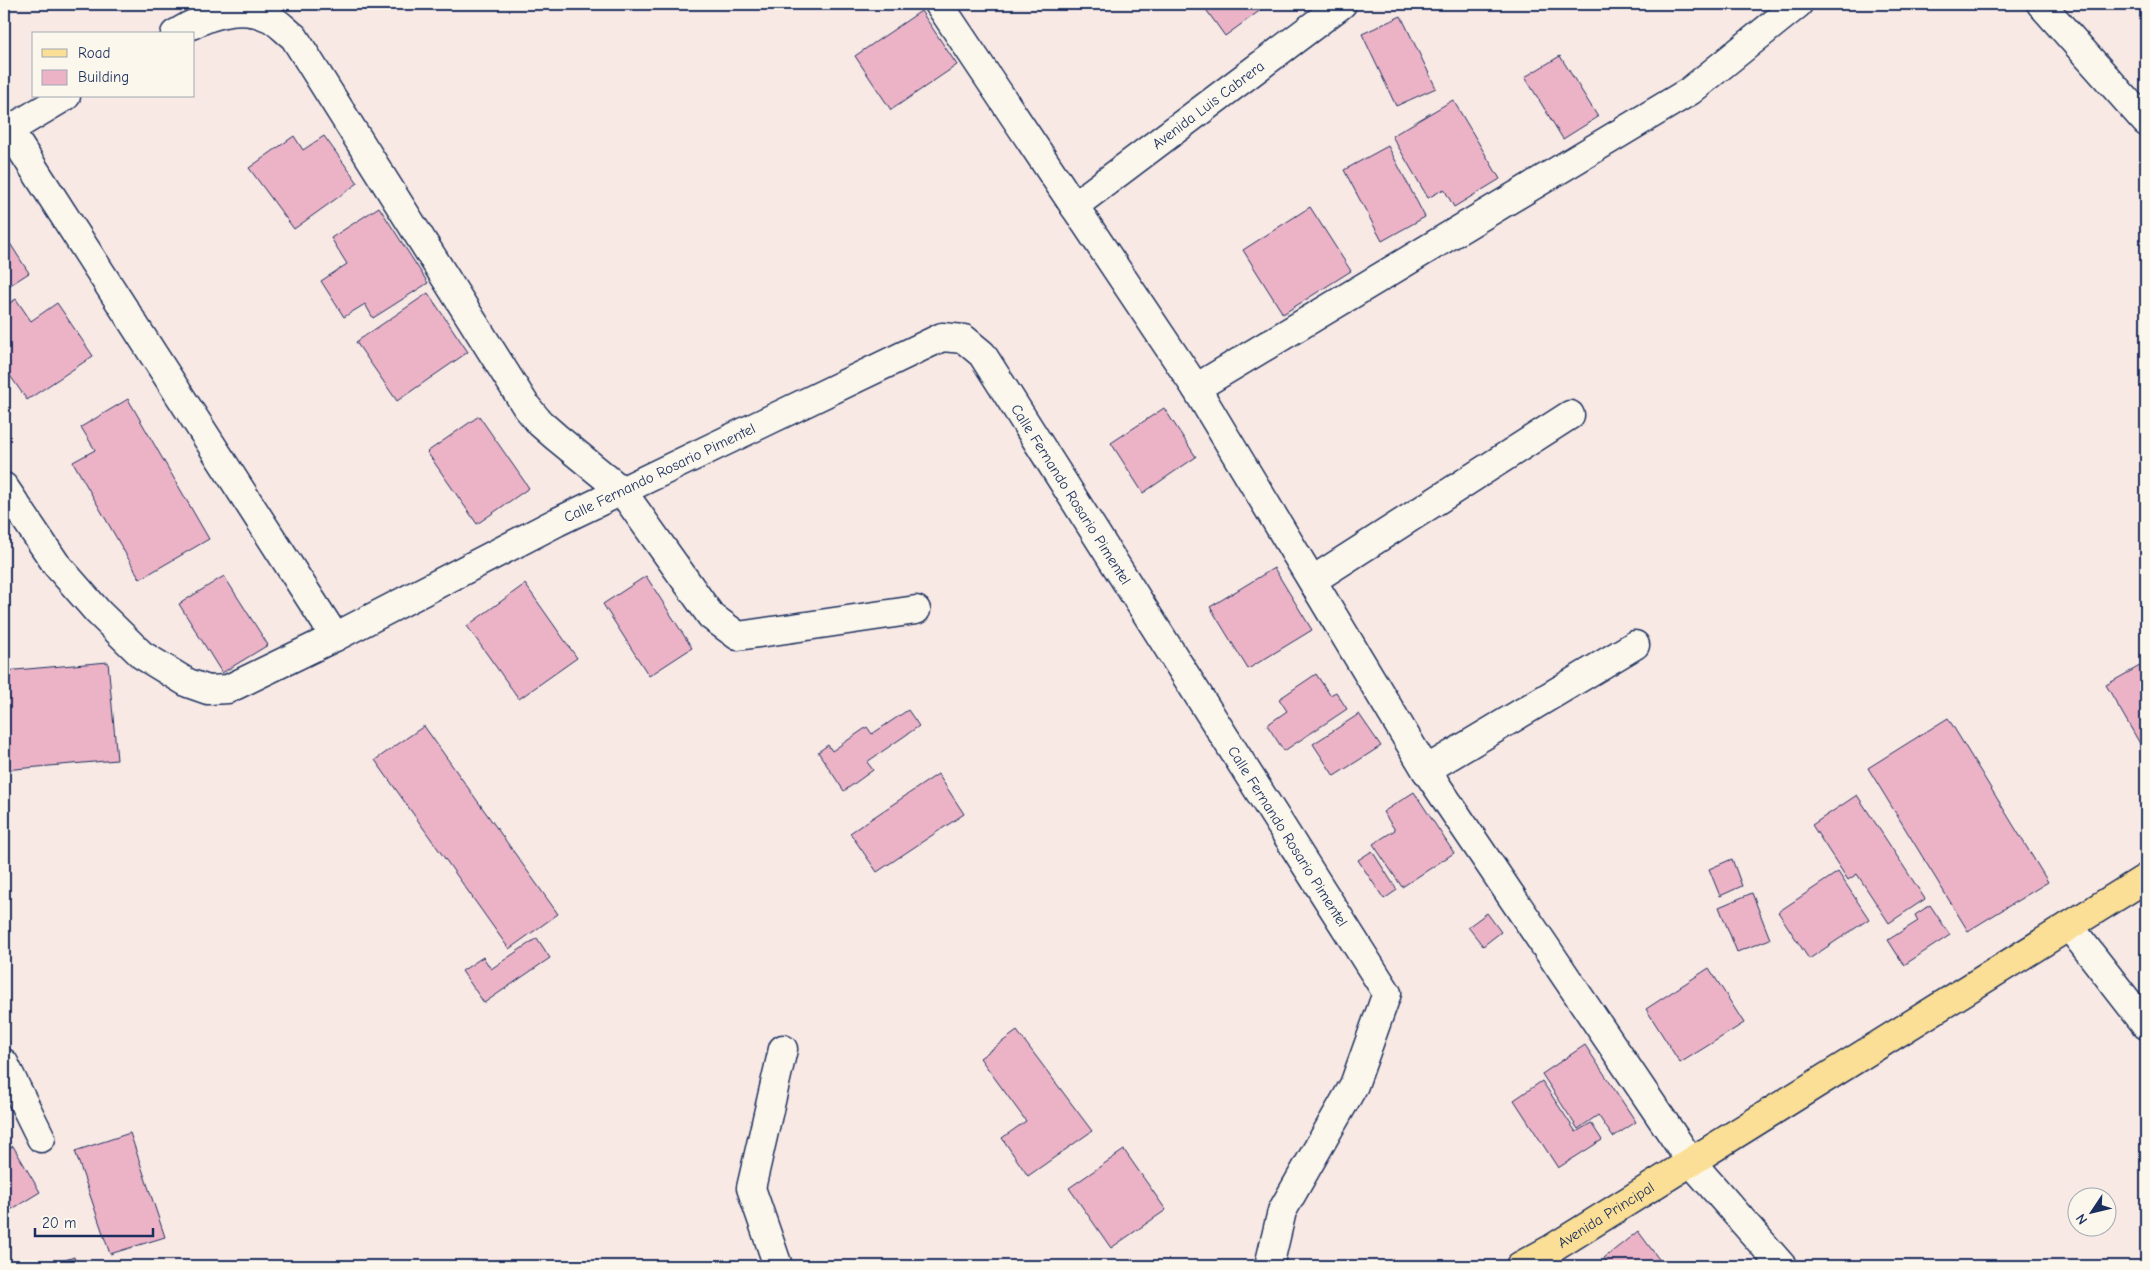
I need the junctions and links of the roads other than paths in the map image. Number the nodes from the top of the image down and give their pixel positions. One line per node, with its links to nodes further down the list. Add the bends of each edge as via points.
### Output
1 (939, 4): 9 (street)
2 (1342, 4): 9 (street, Avenida Luis Cabrera)
3 (1798, 4): 10 (street, via 1690,91)
4 (2041, 4): 7 (street)
5 (178, 32): 13 (street, via 219,14 244,10 271,18 294,37 526,406 540,423)
6 (63, 98): 8 (street)
7 (2146, 122)
8 (6, 132): 16 (street)
9 (1074, 206): 10 (street)
10 (1196, 388): 14 (street)
11 (1570, 415): 14 (street)
12 (4, 487): 16 (street, Calle Fernando Rosario Pimentel, via 56,564 98,612 142,654 188,683 208,690 228,689)
13 (622, 491): 15 (street, via 710,616 738,636); 16 (street, Calle Fernando Rosario Pimentel); 27 (street, Calle Fernando Rosario Pimentel, via 942,336 964,339 982,354 1387,993 1354,1085 1282,1211)
14 (1313, 580): 18 (street)
15 (916, 610)
16 (335, 637)
17 (1635, 645): 18 (street)
18 (1426, 770): 25 (street)
19 (2146, 878): 20 (main road, Avenida Principal)
20 (2069, 926): 21 (street); 25 (main road, Avenida Principal)
21 (2146, 1025)
22 (782, 1050): 26 (street, via 751,1188)
23 (4, 1062): 24 (street)
24 (40, 1138)
25 (1691, 1162): 28 (main road, Avenida Principal); 29 (street)
26 (778, 1266)
27 (1269, 1266)
28 (1520, 1266)
29 (1782, 1266)

